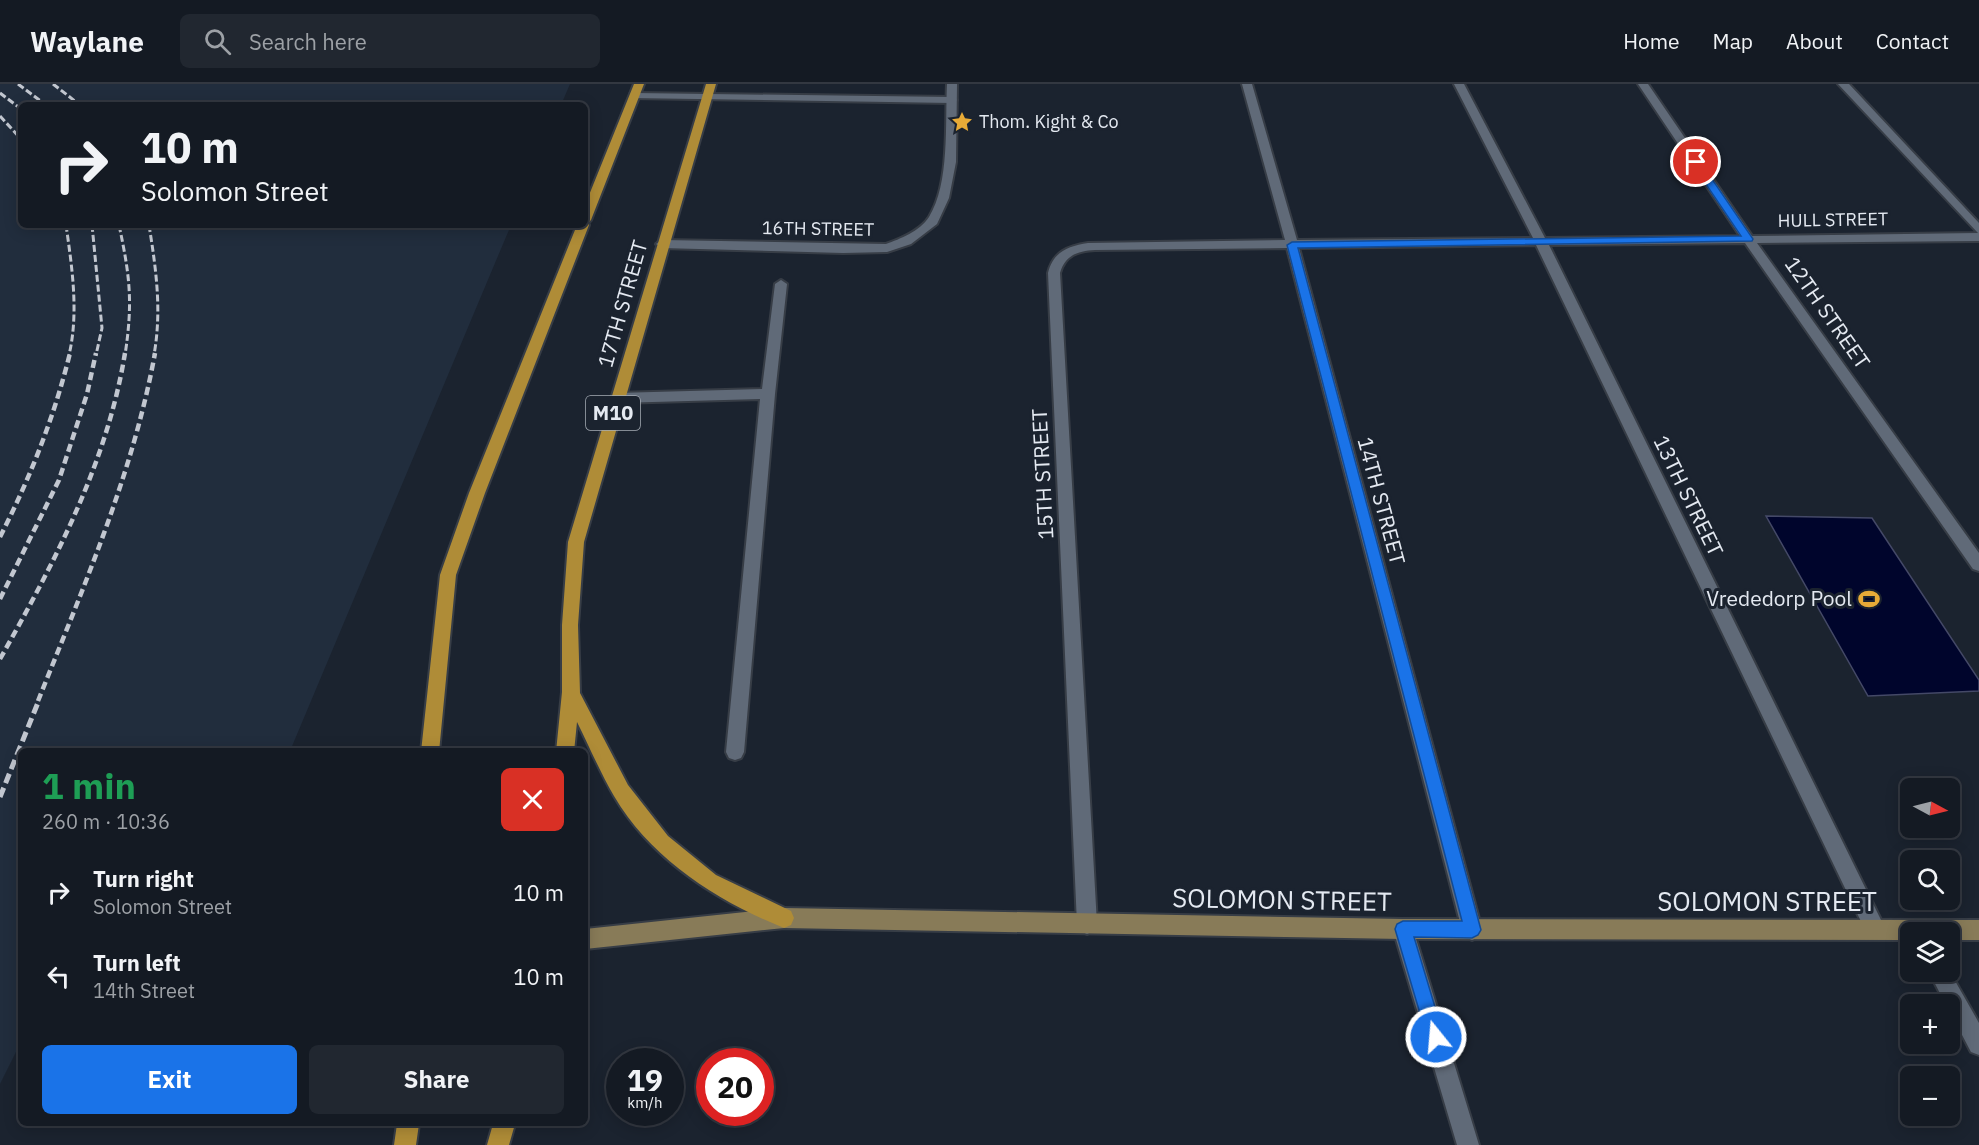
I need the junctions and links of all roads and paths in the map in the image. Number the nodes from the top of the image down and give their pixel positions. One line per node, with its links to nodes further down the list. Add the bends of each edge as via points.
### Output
1 (639, 84): 9 (main road)
2 (811, 84): 10 (street)
3 (952, 84): 11 (street, 16TH STREET)
4 (1247, 84): 19 (street, 14TH STREET)
5 (1459, 84): 17 (street, 13TH STREET)
6 (1643, 84): 16 (street, 12TH STREET)
7 (1843, 84): 14 (street)
8 (709, 91): 9 (street); 10 (street); 18 (main road, 17TH STREET / M10)
9 (634, 96): 12 (main road)
10 (808, 98): 11 (street)
11 (952, 100): 18 (street, 16TH STREET, via 951,162 943,198 933,221 907,241 887,248 843,249)
12 (588, 212)
13 (582, 228): 25 (main road, via 448,575)
14 (1979, 230)
15 (1979, 237): 16 (street, HULL STREET)
16 (1748, 239): 17 (street, HULL STREET); 23 (street, 12TH STREET)
17 (1541, 242): 19 (street, HULL STREET); 30 (street, 13TH STREET)
18 (662, 244): 22 (main road, 17TH STREET / M10)
19 (1292, 245): 29 (street, 15TH STREET, via 1081,247 1069,250 1055,265); 32 (street, 14TH STREET)
20 (781, 284): 21 (street)
21 (768, 394): 22 (street); 27 (street)
22 (617, 398): 24 (main road, 17TH STREET / M10, via 576,542 570,625)
23 (1979, 565)
24 (571, 692): 26 (main road, 17TH STREET / M10); 28 (main road, via 621,791 661,842 709,881)
25 (430, 748)
26 (565, 748)
27 (735, 752)
28 (784, 918): 29 (main road, SOLOMON STREET); 36 (main road, SOLOMON STREET)
29 (1087, 924): 31 (main road, SOLOMON STREET)
30 (1875, 928): 32 (main road, SOLOMON STREET); 33 (main road, SOLOMON STREET)
31 (1403, 929): 32 (main road, SOLOMON STREET); 43 (street)
32 (1472, 930)
33 (1900, 930)
34 (1960, 930): 35 (main road, SOLOMON STREET)
35 (1979, 930)
36 (588, 939)
37 (1945, 982): 38 (street)
38 (1979, 1044)
39 (408, 1126): 41 (main road)
40 (503, 1126): 42 (main road)
41 (405, 1145)
42 (498, 1145)
43 (1468, 1145)

